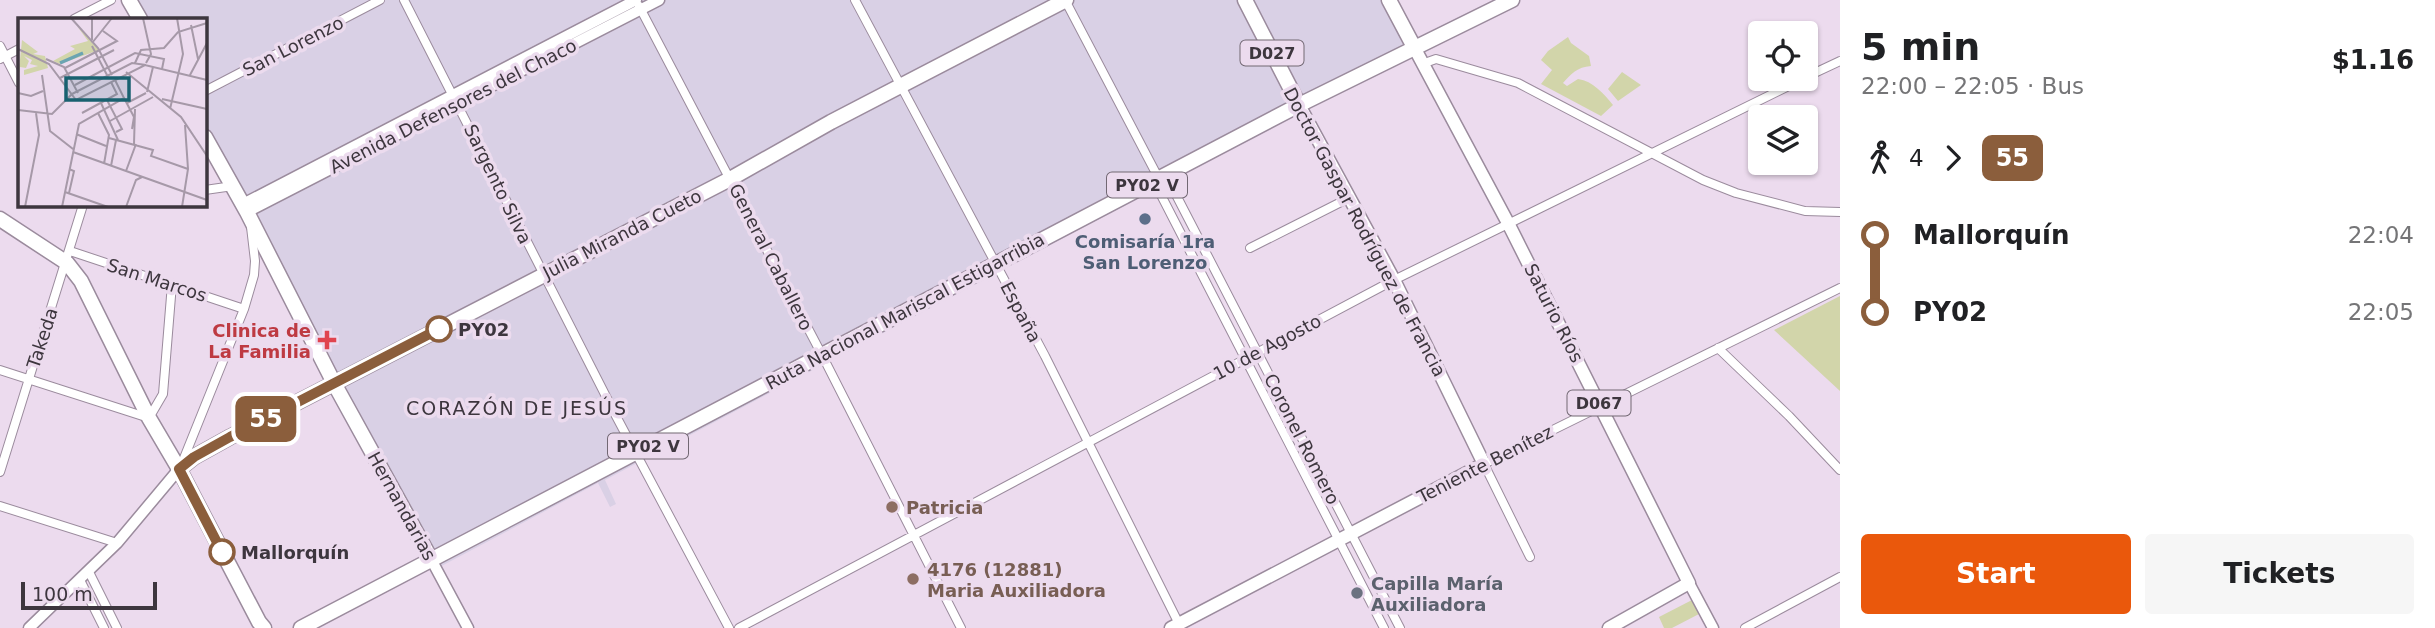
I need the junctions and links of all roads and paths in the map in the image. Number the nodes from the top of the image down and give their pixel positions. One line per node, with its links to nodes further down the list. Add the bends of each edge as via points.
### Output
1 (111, 0): 12 (street)
2 (129, 0): 13 (highway)
3 (380, 0): 24 (street, San Lorenzo)
4 (404, 0): 26 (street, Sargento Silva)
5 (659, 0): 11 (street, Avenida Defensores del Chaco)
6 (855, 0): 23 (street, España)
7 (1066, 0): 23 (highway, Julia Miranda Cueto); 31 (street, Coronel Romero)
8 (1245, 0): 27 (highway, Doctor Gaspar Rodríguez de Francia / D027)
9 (1389, 0): 16 (highway, Saturio Ríos)
10 (1512, 0): 14 (highway, Ruta Nacional Mariscal Estigarribia / PY02 V)
11 (637, 3): 26 (street, Avenida Defensores del Chaco); 30 (street, General Caballero)
12 (76, 18)
13 (139, 18)
14 (1430, 42): 16 (highway, Ruta Nacional Mariscal Estigarribia / PY02 V); 18 (street)
15 (0, 46): 17 (street)
16 (1415, 49): 20 (main road, Saturio Ríos / D067); 27 (highway, Ruta Nacional Mariscal Estigarribia / PY02 V)
17 (3, 57): 22 (street)
18 (1436, 59): 20 (street); 29 (street, via 1518,83)
19 (1840, 61): 21 (street, 10 de Agosto)
20 (1422, 64): 39 (main road, Saturio Ríos / D067)
21 (1818, 72)
22 (18, 81)
23 (901, 86): 30 (highway, Julia Miranda Cueto); 42 (street, España)
24 (206, 90)
25 (1779, 91): 29 (street, 10 de Agosto)
26 (457, 100): 36 (street, Avenida Defensores del Chaco); 43 (street, Sargento Silva)
27 (1299, 105): 31 (highway, Ruta Nacional Mariscal Estigarribia / PY02 V); 34 (main road, Doctor Gaspar Rodríguez de Francia)
28 (206, 139): 32 (highway, Hernandarias)
29 (1654, 153): 37 (street, via 1736,193 1805,211); 39 (street, 10 de Agosto)
30 (730, 179): 43 (highway, Julia Miranda Cueto); 50 (street, General Caballero)
31 (1160, 179): 42 (highway, Ruta Nacional Mariscal Estigarribia / PY02 V); 49 (street, Coronel Romero, via 1173,189); 51 (street, Coronel Romero, via 1161,195)
32 (233, 186): 33 (street); 36 (highway, Hernandarias)
33 (206, 190)
34 (1349, 198): 40 (street); 44 (main road, Doctor Gaspar Rodríguez de Francia)
35 (83, 206): 41 (street, Takeda)
36 (247, 211): 47 (street, via 255,261); 54 (highway, Hernandarias)
37 (1840, 212)
38 (3, 221): 41 (highway)
39 (1508, 223): 44 (street, 10 de Agosto); 55 (main road, Saturio Ríos / D067)
40 (1250, 248)
41 (68, 257): 45 (street, San Marcos); 53 (street, Takeda); 56 (highway)
42 (995, 263): 50 (highway, Ruta Nacional Mariscal Estigarribia / PY02 V); 57 (street, España)
43 (543, 274): 54 (highway, Julia Miranda Cueto); 58 (street, Sargento Silva)
44 (1394, 280): 49 (street, 10 de Agosto); 59 (main road, Doctor Gaspar Rodríguez de Francia)
45 (172, 284): 47 (street, San Marcos); 56 (street, via 163,394)
46 (1840, 288): 48 (street, Teniente Benítez)
47 (244, 309): 60 (street)
48 (1718, 348): 55 (street, Teniente Benítez); 61 (street)
49 (1256, 351): 51 (street, 10 de Agosto); 64 (street, Coronel Romero)
50 (822, 355): 58 (highway, Ruta Nacional Mariscal Estigarribia / PY02 V); 65 (street, General Caballero)
51 (1245, 358): 57 (street, 10 de Agosto); 66 (street, Coronel Romero)
52 (0, 370): 53 (street)
53 (29, 380): 56 (street); 62 (street, Takeda)
54 (335, 385): 60 (highway, Julia Miranda Cueto, via 230,437); 69 (highway, Hernandarias)
55 (1601, 406): 59 (street, Teniente Benítez); 72 (main road, Saturio Ríos / D067)
56 (149, 418): 60 (highway)
57 (1088, 443): 65 (street, 10 de Agosto); 74 (street, España)
58 (635, 452): 69 (highway, Ruta Nacional Mariscal Estigarribia / PY02 V); 80 (street, Sargento Silva)
59 (1484, 464): 64 (main road, Teniente Benítez); 68 (street)
60 (179, 469): 67 (street); 73 (highway)
61 (1840, 470)
62 (0, 472)
63 (0, 506): 67 (street)
64 (1351, 533): 66 (main road, Teniente Benítez); 84 (street, Coronel Romero)
65 (913, 536): 81 (street, 10 de Agosto); 82 (street, General Caballero)
66 (1338, 539): 74 (main road, Teniente Benítez); 83 (street, Coronel Romero)
67 (117, 543): 70 (street)
68 (1530, 557)
69 (432, 561): 78 (highway, Ruta Nacional Mariscal Estigarribia / PY02 V); 79 (street, Hernandarias)
70 (84, 576): 75 (street); 76 (street); 77 (street)
71 (1840, 578): 87 (street)
72 (1689, 583): 85 (main road); 86 (street, Saturio Ríos)
73 (262, 626)
74 (1177, 627)
75 (29, 628)
76 (104, 628)
77 (117, 628)
78 (301, 628)
79 (467, 628)
80 (729, 628)
81 (739, 628)
82 (961, 628)
83 (1384, 628)
84 (1400, 628)
85 (1609, 628)
86 (1713, 628)
87 (1745, 628)

